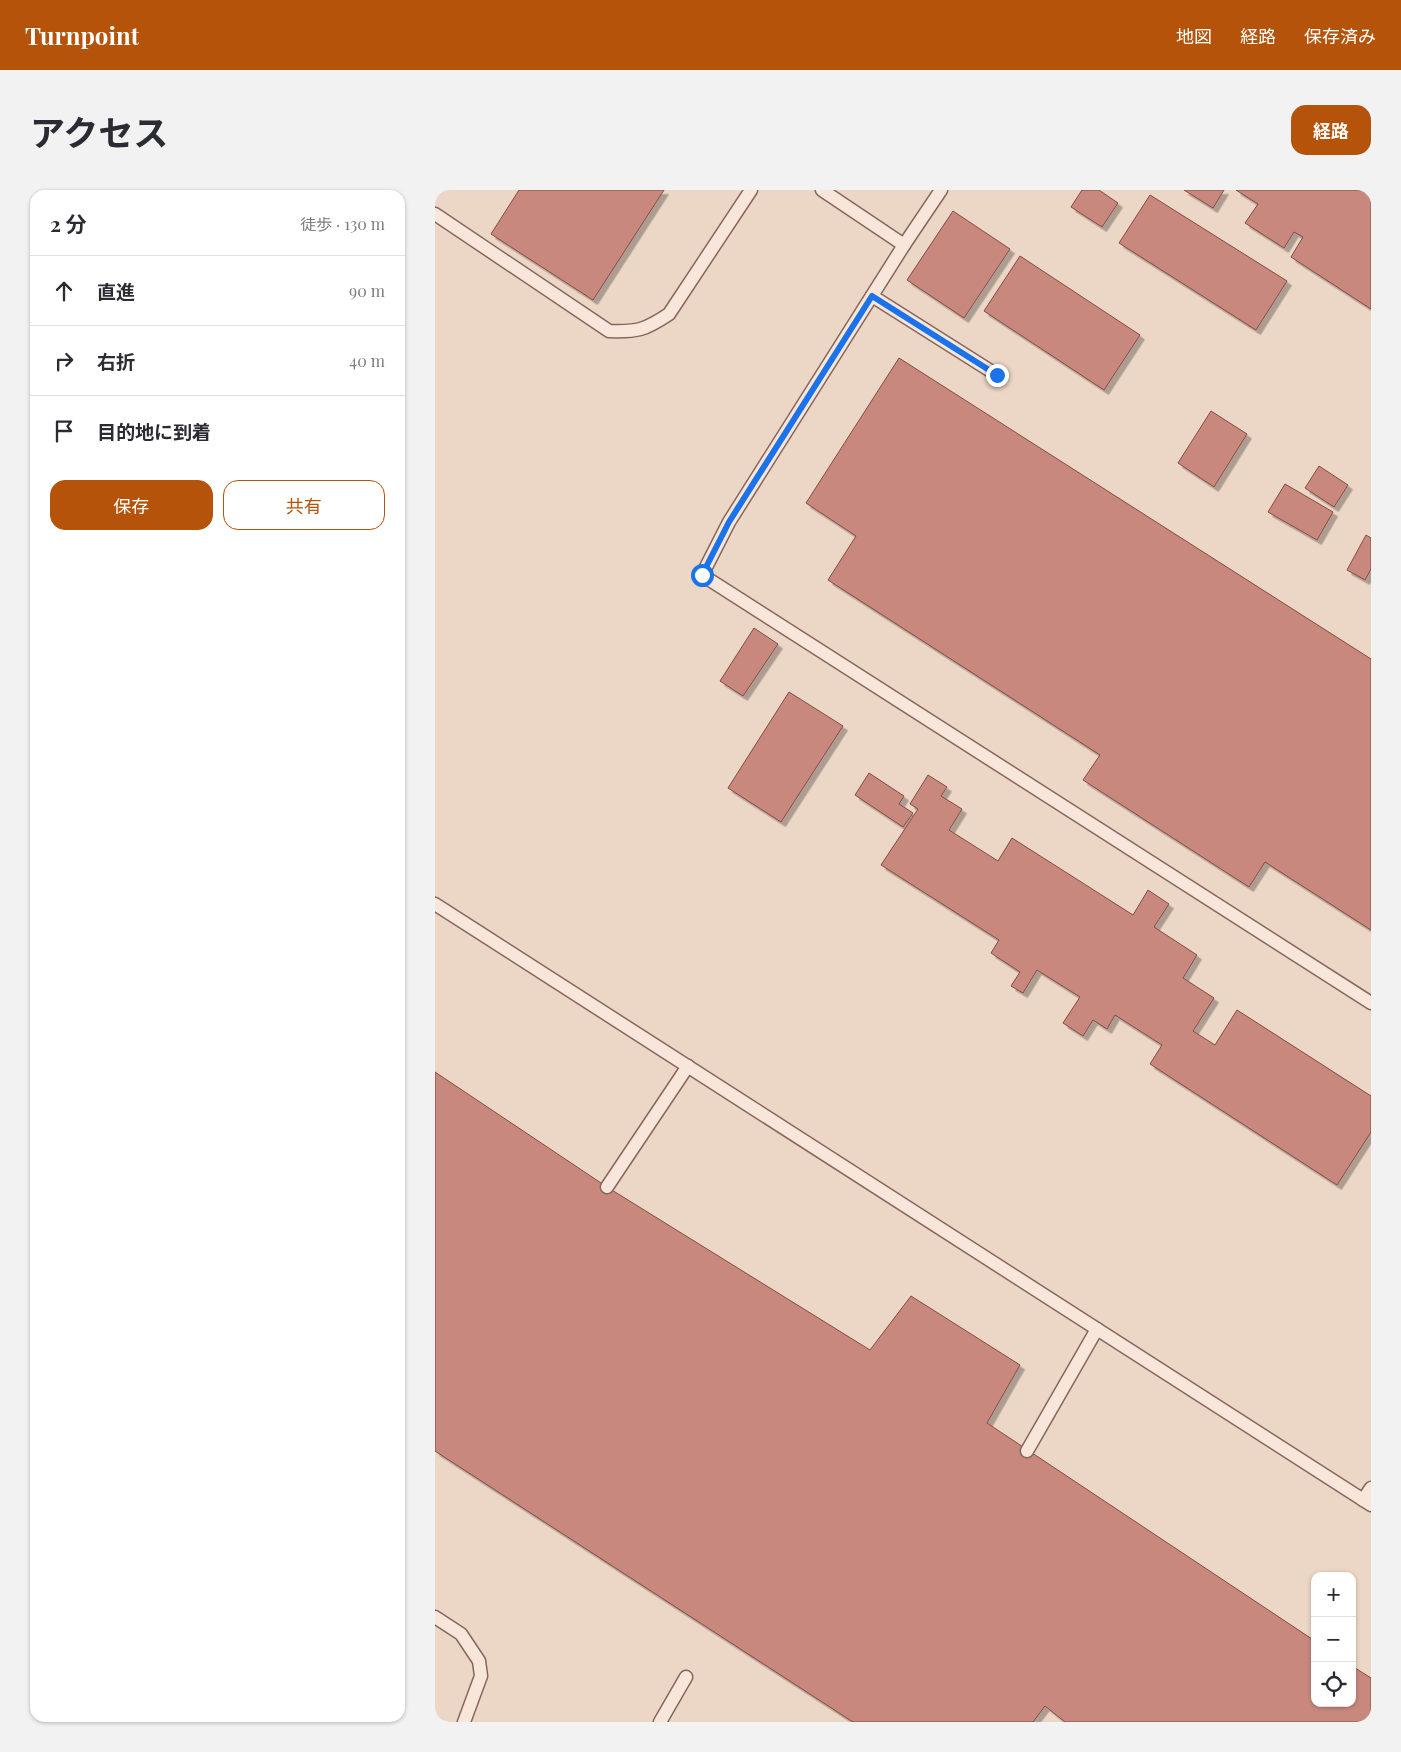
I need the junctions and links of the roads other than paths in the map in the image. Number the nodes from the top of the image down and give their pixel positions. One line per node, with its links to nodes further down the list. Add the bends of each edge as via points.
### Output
1 (751, 190): 4 (lane, via 669,314 633,332 609,331)
2 (822, 190): 5 (lane)
3 (941, 190): 5 (lane)
4 (435, 214)
5 (904, 245): 6 (lane)
6 (872, 296): 7 (lane); 9 (lane, via 729,522 702,575)
7 (997, 375)
8 (435, 904): 10 (lane)
9 (1371, 1003)
10 (688, 1066): 11 (lane); 12 (lane)
11 (607, 1187)
12 (1097, 1329): 13 (lane); 15 (lane)
13 (1027, 1451)
14 (1371, 1488): 15 (lane)
15 (1367, 1502)
16 (435, 1617): 18 (lane, via 461,1634 479,1661 481,1676)
17 (686, 1677): 19 (lane)
18 (463, 1722)
19 (659, 1722)

